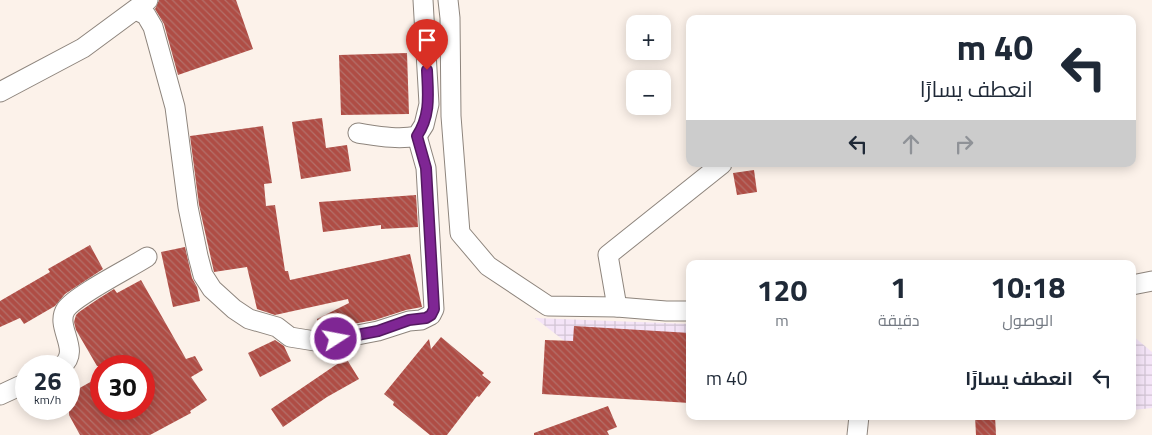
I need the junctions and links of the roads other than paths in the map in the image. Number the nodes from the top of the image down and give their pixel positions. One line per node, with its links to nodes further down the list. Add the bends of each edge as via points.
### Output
1 (423, 0): 6 (street, via 428,104 424,125)
2 (448, 0): 11 (street, via 451,116 460,233 488,266 548,306)
3 (142, 5): 4 (street, via 83,48); 6 (street, via 153,27 175,107 188,207 202,275 212,289 249,319 277,327 290,337 321,342 378,331 431,315 434,309 426,168)
4 (0, 92)
5 (358, 133): 6 (street, via 400,139)
6 (417, 136)
7 (718, 167): 11 (street, via 608,255)
8 (147, 257): 13 (street, via 72,303 66,310 63,317)
9 (1152, 281): 10 (street)
10 (1136, 284)
11 (617, 307): 12 (street)
12 (686, 311)
13 (70, 355)
14 (15, 388): 15 (street)
15 (0, 394)
16 (859, 420): 17 (street)
17 (858, 435)

